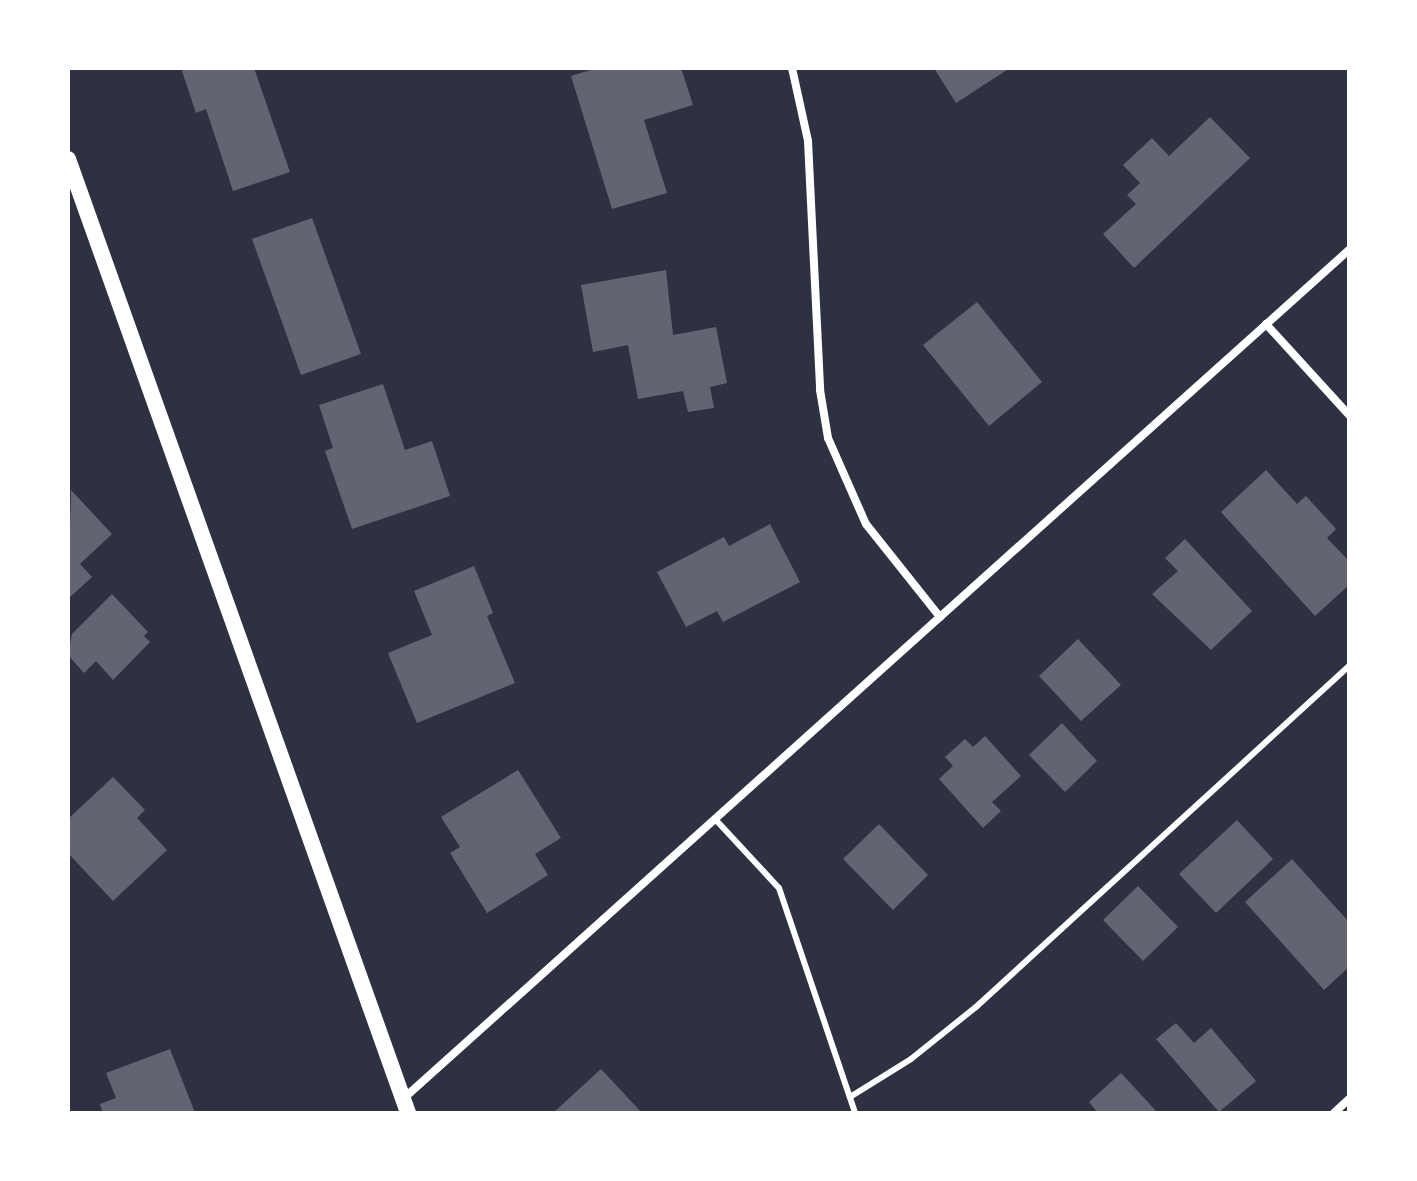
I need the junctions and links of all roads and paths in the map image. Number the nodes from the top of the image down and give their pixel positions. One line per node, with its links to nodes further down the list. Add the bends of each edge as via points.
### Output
1 (792, 68): 6 (street, via 808,141 820,390 828,438 866,524)
2 (68, 159): 11 (main road)
3 (1349, 250): 4 (street)
4 (1266, 324): 5 (street); 6 (street)
5 (1349, 415)
6 (940, 617): 8 (street)
7 (1349, 666): 9 (lane, via 976,1007 911,1059)
8 (715, 819): 9 (lane, via 779,888); 11 (street)
9 (850, 1097): 12 (lane)
10 (1349, 1099): 13 (street)
11 (405, 1106)
12 (855, 1113)
13 (1334, 1113)

